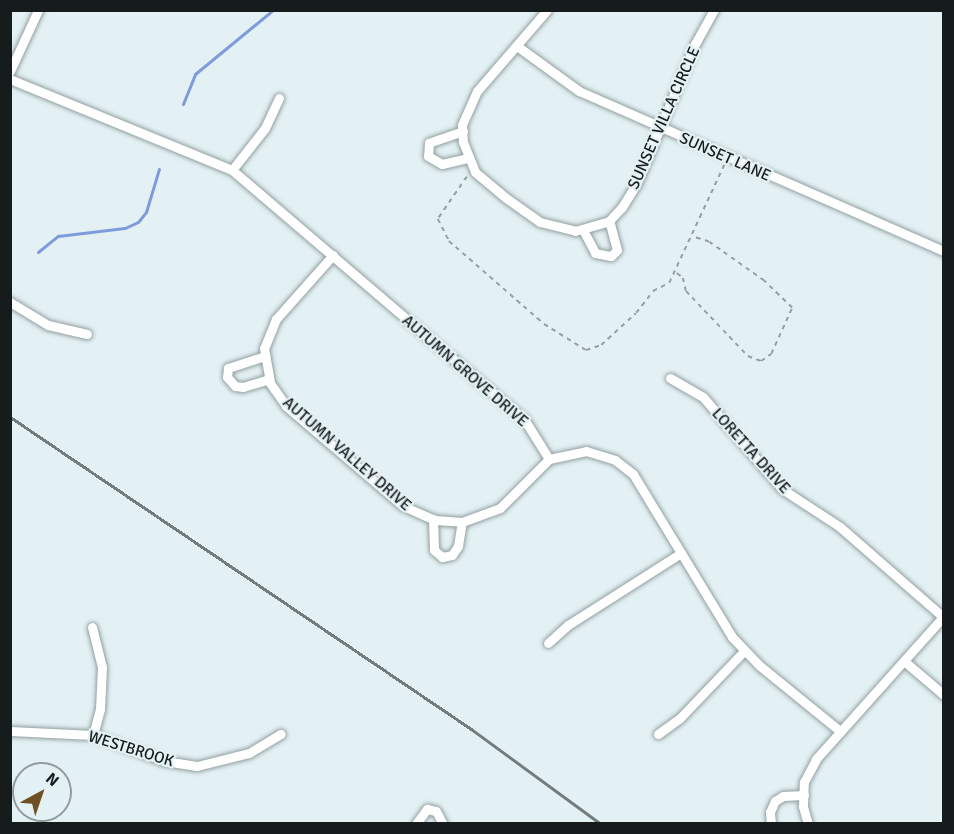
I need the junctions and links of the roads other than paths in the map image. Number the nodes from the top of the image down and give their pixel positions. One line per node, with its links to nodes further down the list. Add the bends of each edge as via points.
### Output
1 (38, 10): 5 (street)
2 (547, 10): 4 (street, SUNSET VILLA CIRCLE)
3 (714, 10): 8 (street, SUNSET VILLA CIRCLE, via 695,45)
4 (517, 46): 8 (street, SUNSET LANE, via 579,92); 9 (street, SUNSET VILLA CIRCLE, via 477,91 468,106)
5 (10, 71)
6 (10, 79): 11 (street, AUTUMN GROVE DRIVE)
7 (279, 98): 11 (street, via 265,128)
8 (661, 129): 12 (street, SUNSET VILLA CIRCLE, via 636,185); 14 (street, SUNSET LANE)
9 (463, 130): 10 (street, SUNSET VILLA CIRCLE); 10 (street, via 429,143 428,156 442,164)
10 (469, 158): 13 (street, SUNSET VILLA CIRCLE, via 474,169 540,222 564,230)
11 (232, 170): 15 (street, AUTUMN GROVE DRIVE)
12 (609, 220): 13 (street, SUNSET VILLA CIRCLE); 13 (street, via 617,249 611,256 595,253)
13 (583, 230)
14 (944, 251)
15 (333, 255): 18 (street, AUTUMN VALLEY DRIVE, via 276,319); 21 (street, AUTUMN GROVE DRIVE, via 524,419)
16 (10, 302): 17 (street, via 48,325)
17 (87, 334)
18 (265, 356): 20 (street, AUTUMN VALLEY DRIVE); 20 (street, via 228,368 227,377 235,386 243,387)
19 (670, 378): 25 (street, LORETTA DRIVE, via 703,397 782,489 840,527)
20 (268, 379): 22 (street, AUTUMN VALLEY DRIVE, via 286,406 403,506)
21 (549, 459): 23 (street, AUTUMN VALLEY DRIVE, via 500,508); 24 (street, via 586,452 615,460 633,474)
22 (433, 519): 23 (street, AUTUMN VALLEY DRIVE); 23 (street, via 434,550 442,557 452,555 458,546)
23 (462, 522)
24 (681, 553): 27 (street, via 568,625); 28 (street)
25 (943, 616): 29 (street)
26 (92, 627): 35 (street, via 102,667 100,709)
27 (548, 644)
28 (744, 651): 32 (street); 34 (street, via 680,718)
29 (904, 661): 30 (street); 32 (street)
30 (944, 695)
31 (10, 730): 35 (street, WESTBROOK)
32 (840, 730): 36 (street, via 816,759 804,782)
33 (281, 734): 35 (street, WESTBROOK, via 249,753 197,766 165,760)
34 (658, 734)
35 (93, 735)
36 (804, 795): 39 (street, via 783,796 775,801 770,812); 40 (street)
37 (416, 824): 38 (street, via 427,809 436,811)
38 (443, 824)
39 (771, 824)
40 (808, 824)

